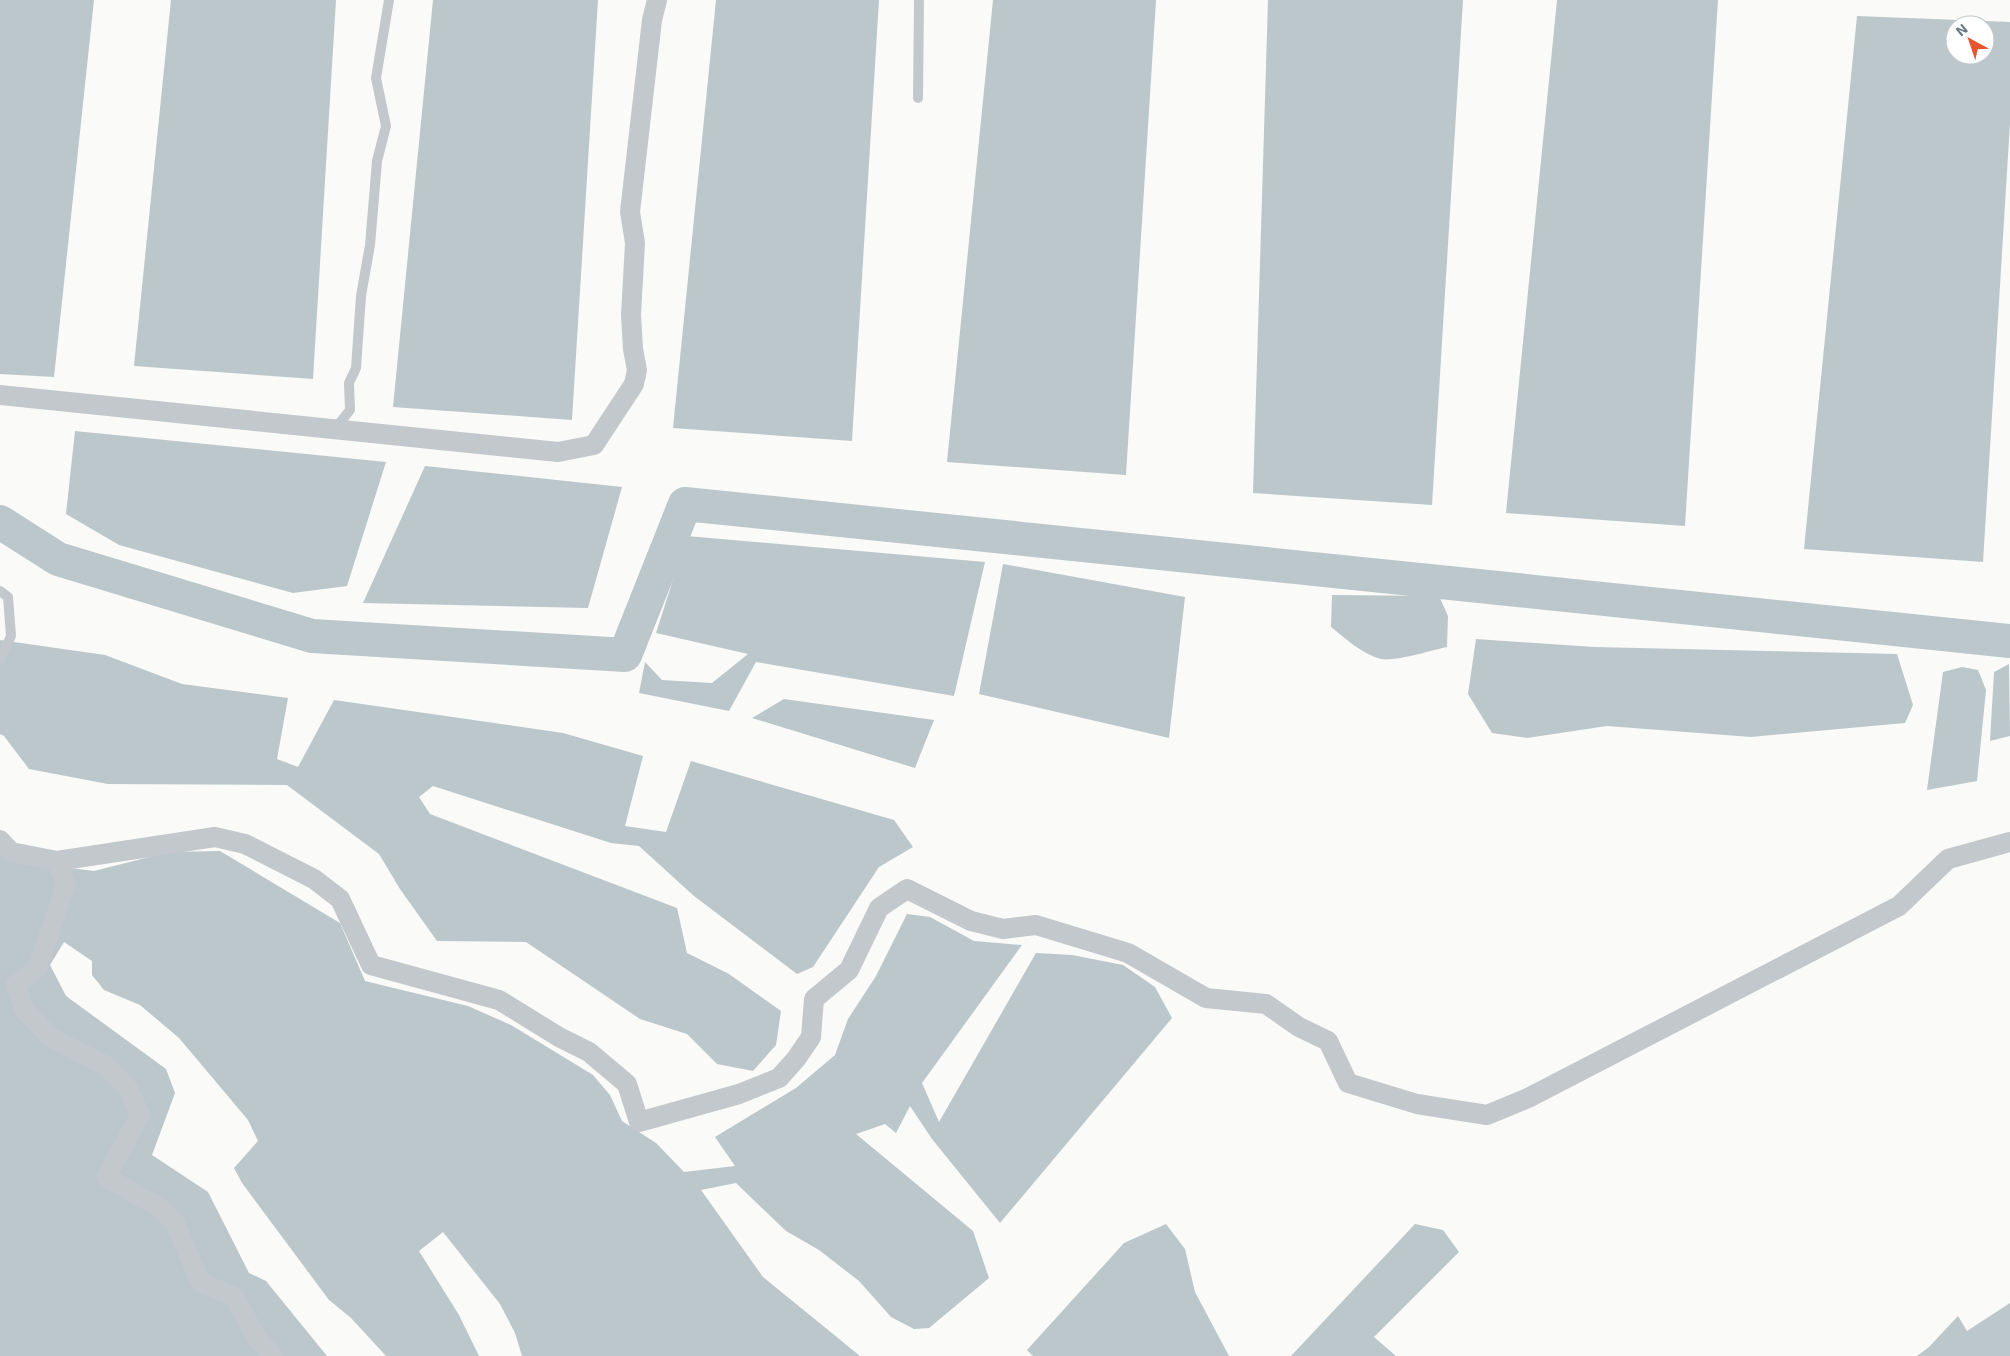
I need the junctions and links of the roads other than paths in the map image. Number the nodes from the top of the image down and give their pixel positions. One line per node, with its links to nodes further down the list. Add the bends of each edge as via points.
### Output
1 (389, 0): 6 (lane, via 376,78 386,126 377,161 356,368 349,383 350,410)
2 (657, 0): 6 (street, via 630,212 635,243 631,315 637,370 634,384 594,445 558,452)
3 (919, 0): 4 (lane)
4 (918, 98)
5 (0, 395): 6 (street)
6 (335, 429)
7 (0, 592): 8 (lane, via 8,596 11,636)
8 (0, 660)
9 (0, 840): 11 (street, via 11,852)
10 (2010, 842): 11 (street, via 1948,859 1899,906 1537,1094 1487,1115 1417,1104 1348,1083 1328,1041 1299,1027 1266,1004 1206,998 1128,953 1036,925 1002,929 971,921 907,889 879,908 849,970 814,999 811,1038 778,1078 739,1094 639,1122 627,1084 589,1052 500,1000 371,965 340,899 314,879 245,844 215,837)
11 (57, 862): 12 (street, via 66,885 38,967 16,985 24,1009 50,1037 108,1067 129,1090 140,1115 106,1178 158,1206 175,1223 201,1283 234,1296 256,1337)
12 (273, 1356)

